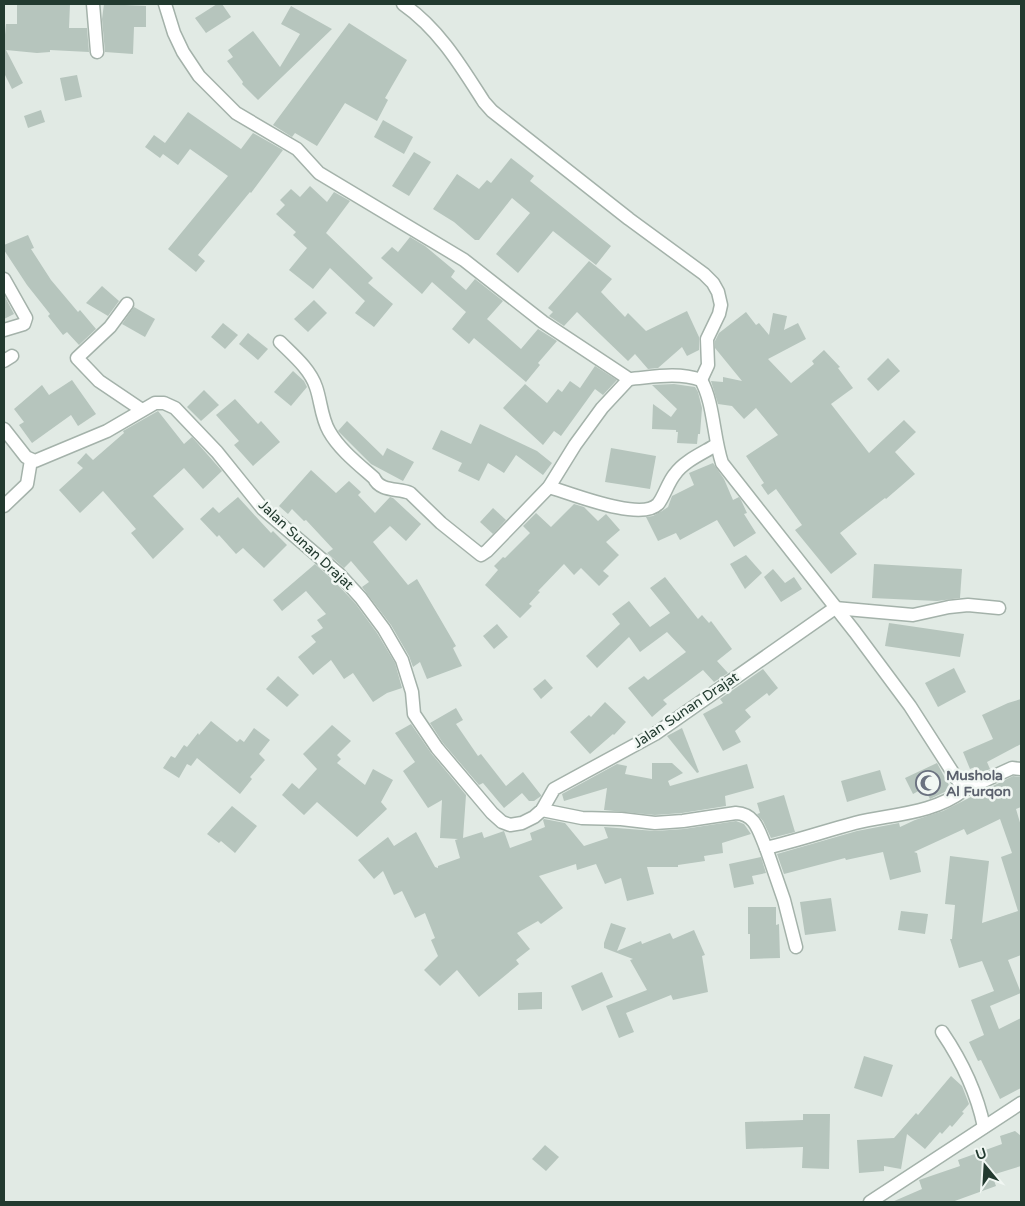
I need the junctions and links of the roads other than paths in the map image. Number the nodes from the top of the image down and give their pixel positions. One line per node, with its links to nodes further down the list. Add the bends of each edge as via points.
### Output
1 (93, 4): 4 (street)
2 (165, 4): 9 (street, via 183,52 199,76 236,113 297,148 319,173 464,260 543,322)
3 (403, 4): 10 (street, via 430,26 445,44 492,111 713,283 720,298 720,314 707,338 708,365)
4 (97, 52)
5 (4, 279): 7 (street, via 26,318 24,324)
6 (127, 304): 11 (street, via 110,327 77,358 99,381)
7 (4, 330)
8 (280, 342): 15 (street, via 314,381 325,424 344,450 376,483 392,490 406,491 478,554 487,551)
9 (629, 379): 10 (street, via 674,374); 15 (street, via 602,408)
10 (701, 380): 13 (street, via 708,391)
11 (142, 410): 14 (street, Jalan Sunan Drajat, via 108,431 40,460); 21 (street, Jalan Sunan Drajat, via 155,403 175,408 217,452 263,509 339,574 361,598 402,660 412,692 414,714 437,748 492,813 510,825 522,823)
12 (4, 429): 14 (street)
13 (716, 445): 15 (street, via 680,468 658,505 651,508 614,508); 17 (street, via 731,476)
14 (31, 460): 16 (street, via 27,484)
15 (550, 486)
16 (4, 506)
17 (835, 608): 18 (street, via 913,615 948,607); 20 (street, via 910,706); 21 (street, Jalan Sunan Drajat, via 655,734 554,789)
18 (999, 608)
19 (1021, 769): 20 (street, via 1012,768)
20 (964, 790): 22 (street, via 917,812 857,823)
21 (542, 810): 22 (street, via 582,818 655,823 745,813 753,819)
22 (766, 848): 23 (street)
23 (796, 947)
24 (942, 1032): 26 (street, via 975,1093)
25 (1021, 1103): 26 (street)
26 (984, 1127): 27 (street)
27 (870, 1202)

